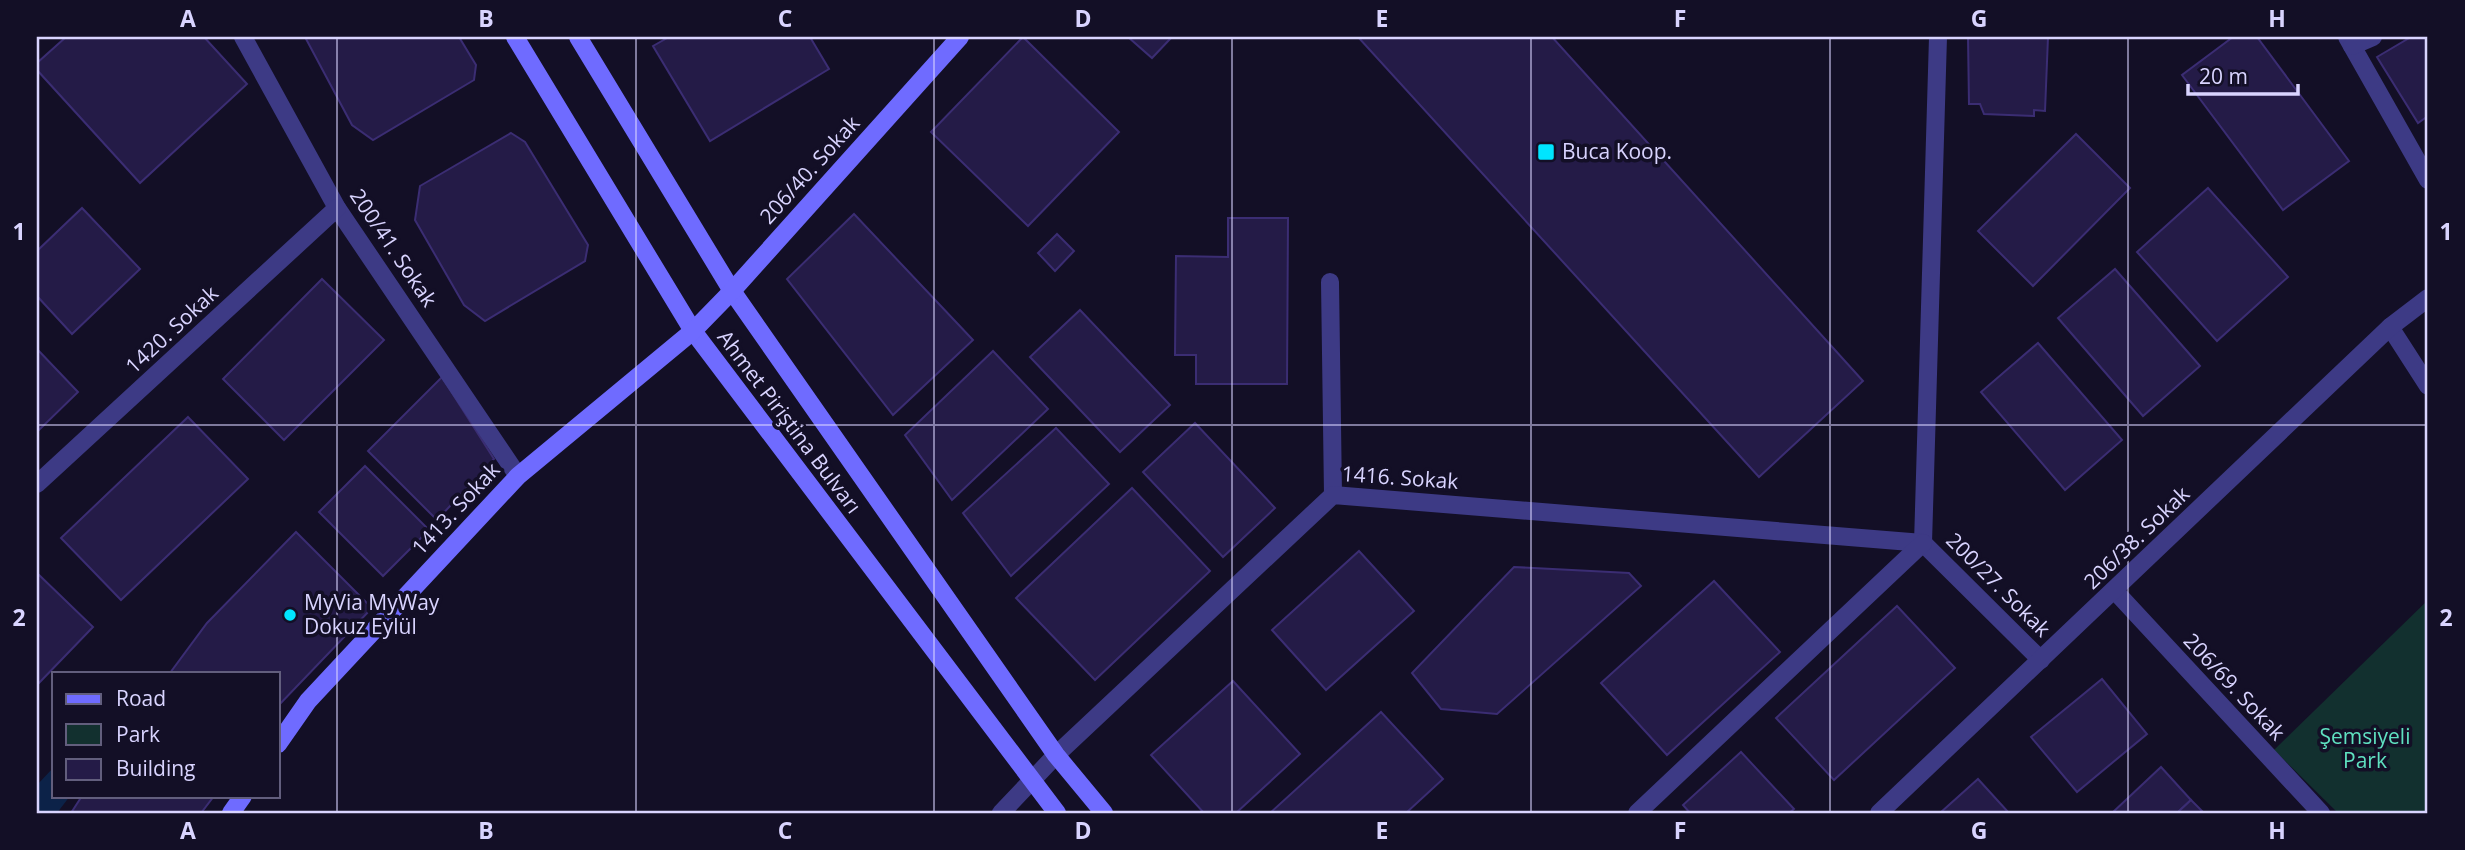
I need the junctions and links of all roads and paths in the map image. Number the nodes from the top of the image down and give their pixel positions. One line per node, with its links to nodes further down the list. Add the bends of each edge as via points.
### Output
1 (243, 37): 9 (street, 200/41. Sokak)
2 (515, 37): 14 (main road, Ahmet Piriştina Bulvarı)
3 (578, 37): 11 (main road, Ahmet Piriştina Bulvarı)
4 (960, 37): 11 (main road, 206/40. Sokak)
5 (1938, 37): 19 (street)
6 (2373, 37): 7 (street)
7 (2350, 41): 8 (street)
8 (2428, 180)
9 (337, 208): 16 (street, 200/41. Sokak); 17 (street, 1420. Sokak)
10 (1330, 282): 18 (street)
11 (732, 291): 14 (main road, 206/40. Sokak); 23 (main road, Ahmet Piriştina Bulvarı)
12 (2428, 298): 13 (street, 206/38. Sokak)
13 (2390, 327): 15 (street); 20 (street, 206/38. Sokak)
14 (693, 331): 16 (main road, 1413. Sokak); 24 (main road, Ahmet Piriştina Bulvarı)
15 (2428, 386)
16 (518, 476): 22 (main road, 1413. Sokak, via 308,701)
17 (37, 484)
18 (1333, 495): 19 (street, 1416. Sokak); 23 (street, 1416. Sokak)
19 (1923, 543): 21 (street, 200/27. Sokak); 30 (street)
20 (2115, 591): 21 (street, 206/38. Sokak); 32 (street, 206/69. Sokak)
21 (2041, 660): 31 (street, 206/38. Sokak)
22 (280, 741)
23 (1056, 755): 24 (street, 1416. Sokak); 29 (main road, Ahmet Piriştina Bulvarı)
24 (1030, 781): 27 (street, 1416. Sokak); 28 (main road, Ahmet Piriştina Bulvarı)
25 (242, 798): 26 (main road)
26 (231, 813)
27 (1001, 813)
28 (1056, 813)
29 (1104, 813)
30 (1637, 813)
31 (1879, 813)
32 (2321, 813)

